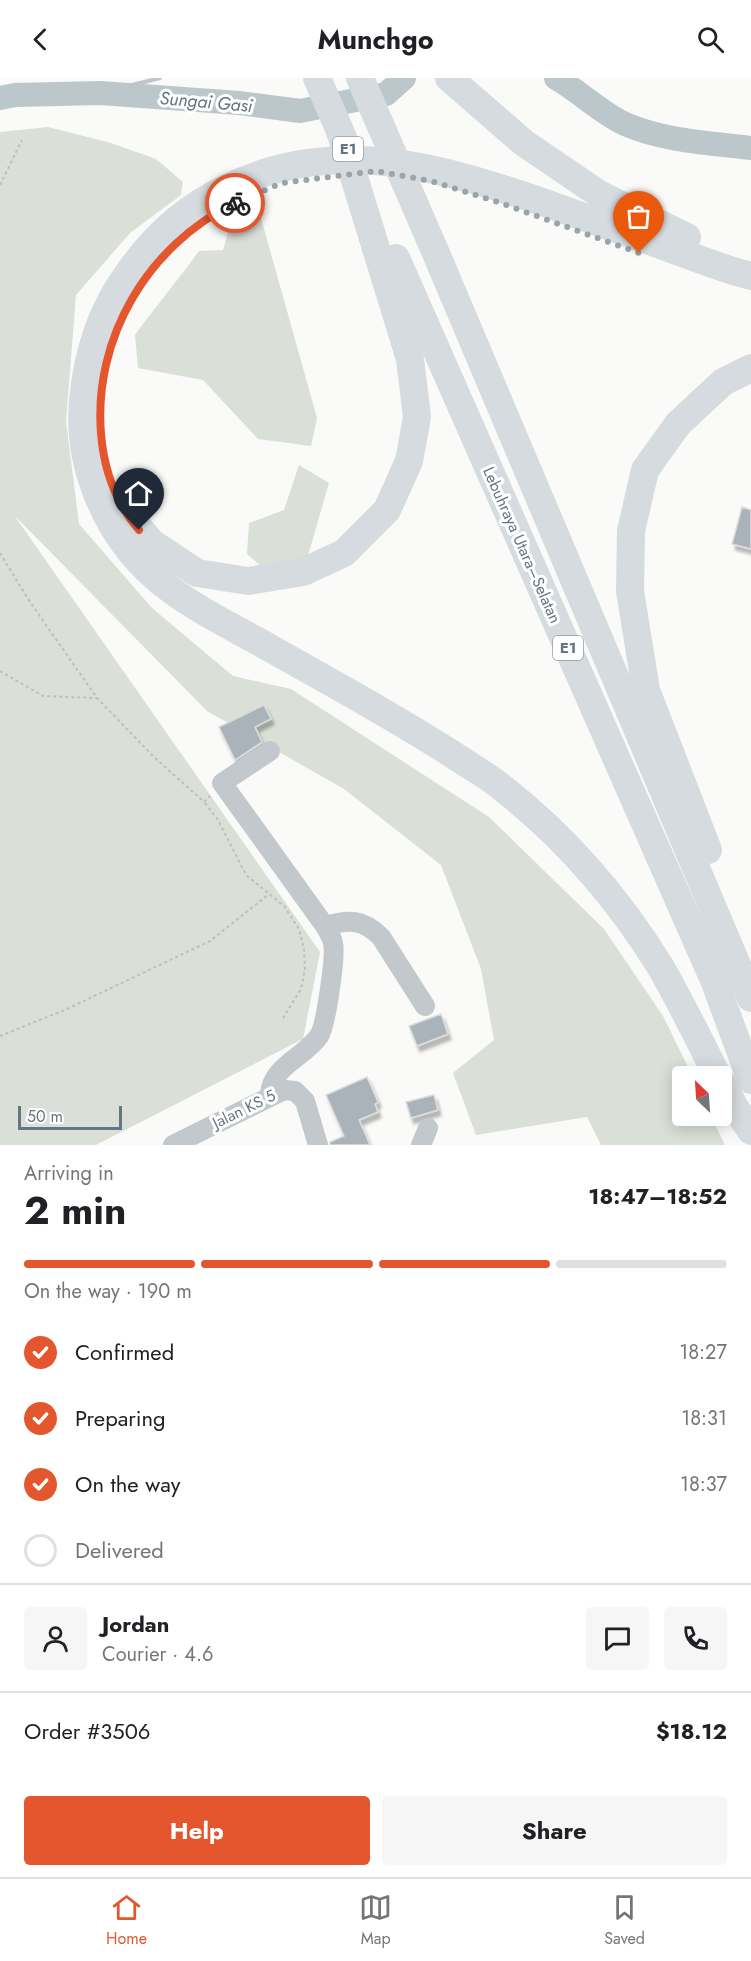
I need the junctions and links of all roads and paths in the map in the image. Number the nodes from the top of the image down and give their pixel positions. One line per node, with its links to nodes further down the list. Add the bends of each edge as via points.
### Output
1 (317, 78): 6 (highway, Lebuhraya Utara–Selatan / E1)
2 (360, 78): 19 (highway, Lebuhraya Utara–Selatan / E1)
3 (449, 78): 7 (highway, via 524,143 599,194 696,242)
4 (22, 140): 5 (path)
5 (0, 185)
6 (375, 226): 9 (highway, via 410,359 417,417 409,461 387,510 344,553 303,572 248,581 197,573 152,543 122,506 103,454 100,398 106,361 132,298 175,244 223,208 282,183 376,171 431,181 517,208); 25 (highway, Lebuhraya Utara–Selatan / E1, via 714,980)
7 (751, 261)
8 (751, 276): 24 (highway, via 490,184 422,166 355,159 285,166 256,175 197,204 150,245 106,311 88,365 82,410 84,447 93,486 116,530 152,574 187,602 411,728 515,799 609,891 660,966)
9 (751, 291)
10 (751, 368): 19 (highway, via 723,382 678,424 645,470 631,531 630,591 646,690 740,929)
11 (0, 553): 13 (path)
12 (0, 670): 13 (path, via 43,696)
13 (97, 698): 16 (path)
14 (270, 751): 15 (street)
15 (222, 783): 16 (path); 18 (street)
16 (204, 802): 17 (path, via 218,820 246,875)
17 (269, 894): 22 (path, via 284,906 299,929 304,949 302,989); 23 (path, via 210,941 68,1009)
18 (326, 926): 21 (street, via 351,921 372,929); 26 (street, via 334,944 324,1027 314,1042 275,1076)
19 (735, 964): 20 (highway, Lebuhraya Utara–Selatan / E1)
20 (751, 998)
21 (425, 1006)
22 (283, 1018)
23 (0, 1036)
24 (712, 1066)
25 (751, 1080)
26 (270, 1095): 29 (street, Jalan KS 5); 30 (street, Jalan KS 5, via 295,1091 305,1101)
27 (732, 1103): 28 (highway)
28 (751, 1131)
29 (173, 1145)
30 (318, 1145)

